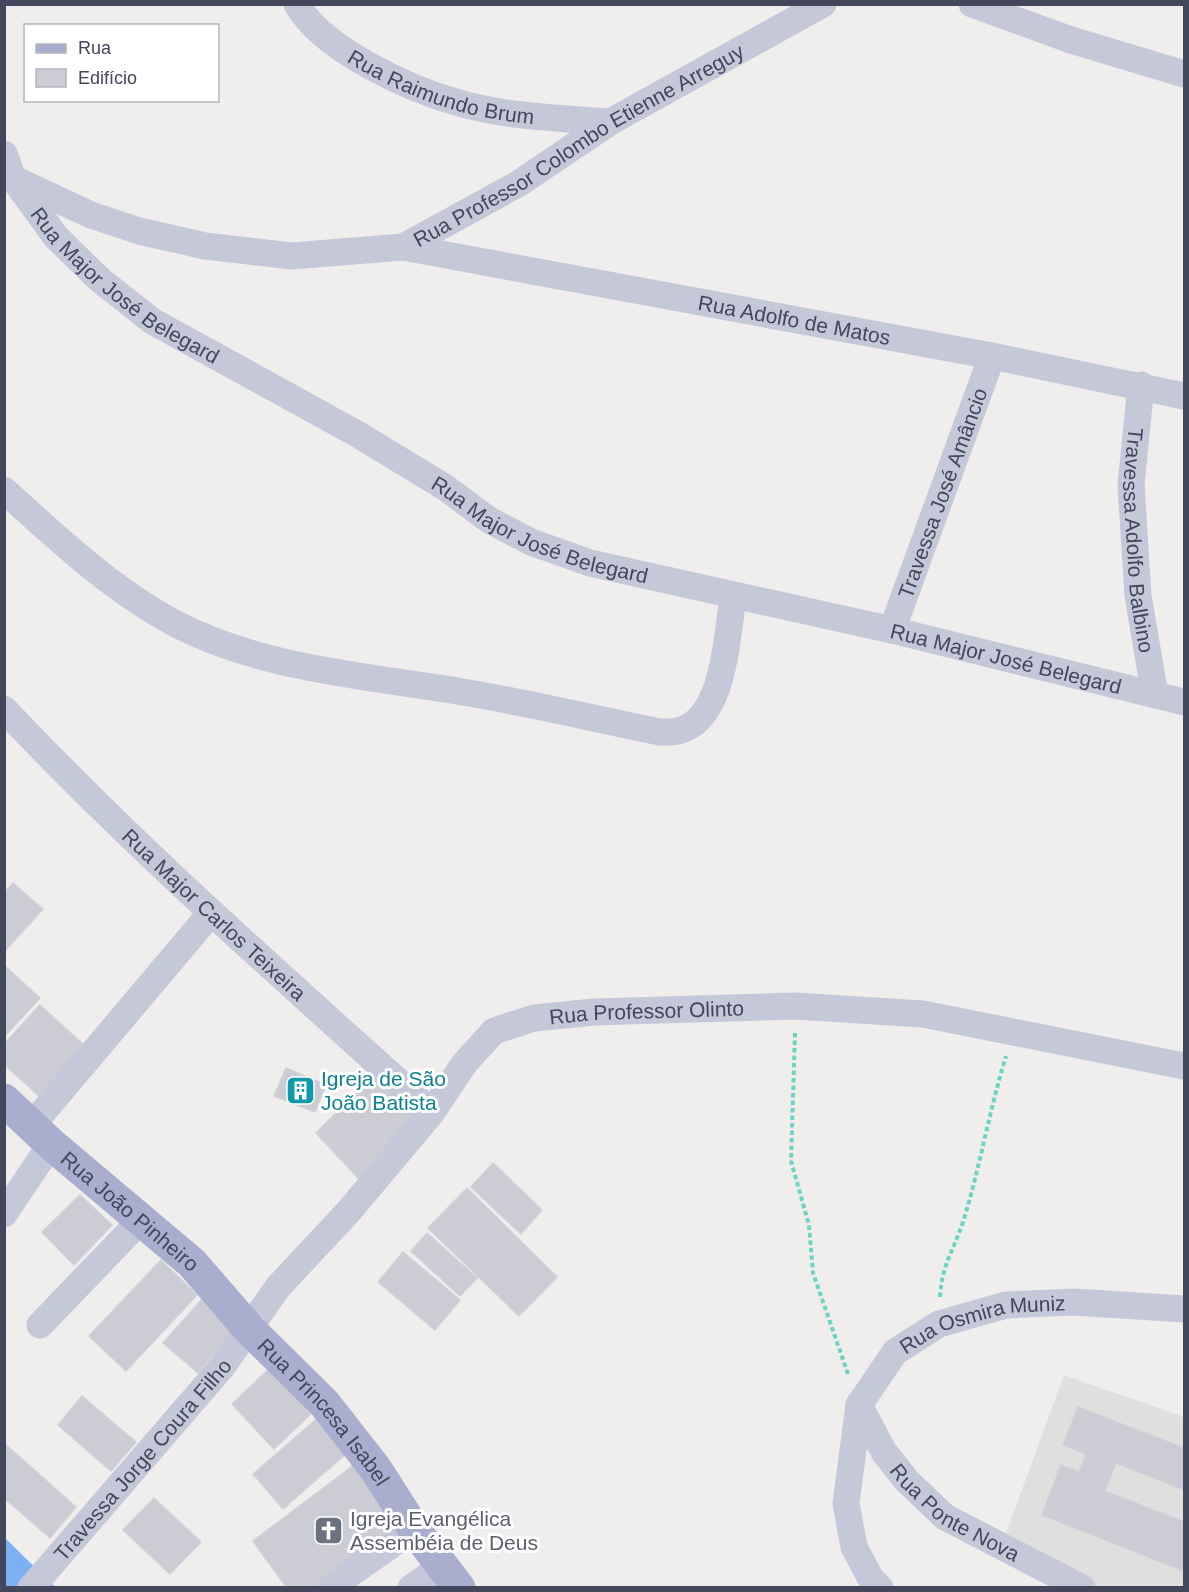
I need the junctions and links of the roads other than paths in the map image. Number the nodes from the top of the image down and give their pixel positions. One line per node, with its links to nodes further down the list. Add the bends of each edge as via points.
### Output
1 (297, 4): 5 (street, Rua Raimundo Brum, via 304,17 345,53 401,81 459,103 535,116)
2 (822, 4): 5 (street, Rua Professor Colombo Etienne Arreguy)
3 (972, 4): 4 (street)
4 (1185, 74)
5 (610, 122): 7 (street, Rua Professor Colombo Etienne Arreguy, via 518,184)
6 (9, 166): 7 (street, Rua Professor Colombo Etienne Arreguy, via 91,215 205,246 292,256); 12 (street, Rua Major José Belegard, via 56,237 99,279 152,321 359,435 446,488 489,520 531,542 590,562)
7 (403, 247): 8 (street, Rua Adolfo de Matos)
8 (992, 356): 9 (street, Rua Adolfo de Matos); 13 (street, Travessa José Amâncio)
9 (1141, 385): 10 (street, Rua Adolfo de Matos); 14 (street, Travessa Adolfo Balbino, via 1131,485 1138,596)
10 (1185, 396)
11 (4, 490): 12 (street, via 129,596 222,644 355,675 466,692 660,732 680,730 709,708 722,671)
12 (733, 597): 13 (street, Rua Major José Belegard)
13 (892, 630): 14 (street, Rua Major José Belegard)
14 (1155, 695): 15 (street, Rua Major José Belegard)
15 (1185, 702)
16 (4, 709): 17 (street, Rua Major Carlos Teixeira)
17 (211, 913): 20 (street, Rua Major Carlos Teixeira); 21 (street)
18 (1185, 1066): 20 (street, Rua Professor Olinto, via 923,1014 795,1006 594,1012 534,1018 494,1030 464,1064)
19 (4, 1100): 21 (main road, Rua João Pinheiro)
20 (432, 1112): 26 (street, Rua Professor Olinto, via 349,1211 278,1287)
21 (41, 1135): 22 (street); 23 (main road, Rua João Pinheiro)
22 (4, 1214)
23 (141, 1220): 25 (street); 26 (main road, Rua João Pinheiro, via 192,1263)
24 (1185, 1309): 27 (street, Rua Osmira Muniz, via 1074,1302 1006,1305 939,1324 895,1352)
25 (40, 1325)
26 (249, 1329): 28 (main road, Rua Princesa Isabel, via 324,1403 375,1468); 30 (street, Travessa Jorge Coura Filho, via 222,1367)
27 (859, 1405): 33 (street, Rua Osmira Muniz, via 846,1503 854,1547 871,1579); 34 (street, Rua Ponte Nova, via 884,1452 907,1481 945,1517)
28 (414, 1529): 29 (main road, Rua Princesa Isabel); 31 (street)
29 (451, 1577): 32 (street)
30 (38, 1579)
31 (330, 1587)
32 (411, 1587)
33 (880, 1587)
34 (1082, 1587)

